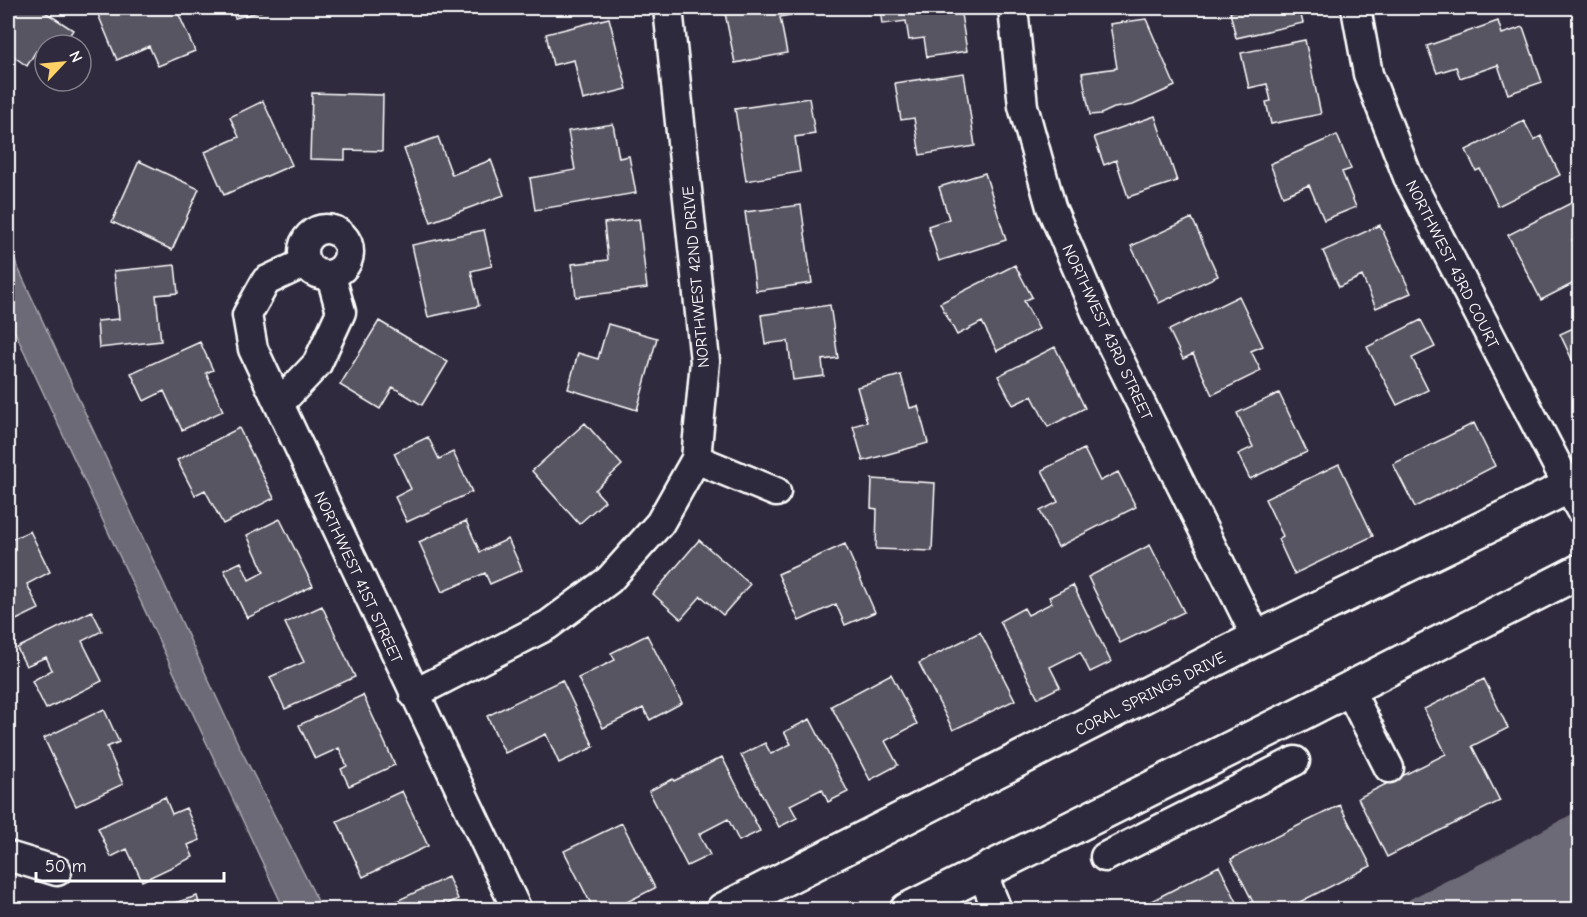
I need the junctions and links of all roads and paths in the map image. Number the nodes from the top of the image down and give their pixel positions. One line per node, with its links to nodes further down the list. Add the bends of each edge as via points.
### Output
1 (668, 8): 7 (street, NORTHWEST 42ND DRIVE, via 705,361)
2 (1013, 8): 11 (street, NORTHWEST 43RD STREET, via 1023,106 1051,207 1098,317)
3 (1356, 8): 9 (street, NORTHWEST 43RD COURT, via 1368,74 1408,177)
4 (304, 263): 5 (street, via 316,274); 5 (street, via 303,247 310,234 333,230 345,239 349,254 344,268); 6 (street, NORTHWEST 41ST STREET, via 266,281 247,315 253,349)
5 (331, 276): 6 (street, via 341,312 317,364)
6 (279, 404): 13 (street, NORTHWEST 41ST STREET)
7 (696, 459): 8 (street); 13 (street, NORTHWEST 42ND DRIVE, via 660,523 609,580 548,625)
8 (776, 492)
9 (1576, 492): 11 (main road, CORAL SPRINGS DRIVE)
10 (1580, 571): 12 (main road)
11 (1257, 638): 23 (main road, CORAL SPRINGS DRIVE)
12 (1350, 689): 15 (street); 16 (main road)
13 (414, 694): 22 (street, NORTHWEST 41ST STREET)
14 (1295, 761): 17 (street)
15 (1389, 768)
16 (1186, 770): 17 (street); 21 (main road)
17 (1204, 806): 19 (street)
18 (8, 856): 20 (street)
19 (1105, 857)
20 (57, 871)
21 (982, 872): 24 (main road); 25 (street)
22 (517, 909)
23 (723, 909)
24 (907, 909)
25 (997, 909)

